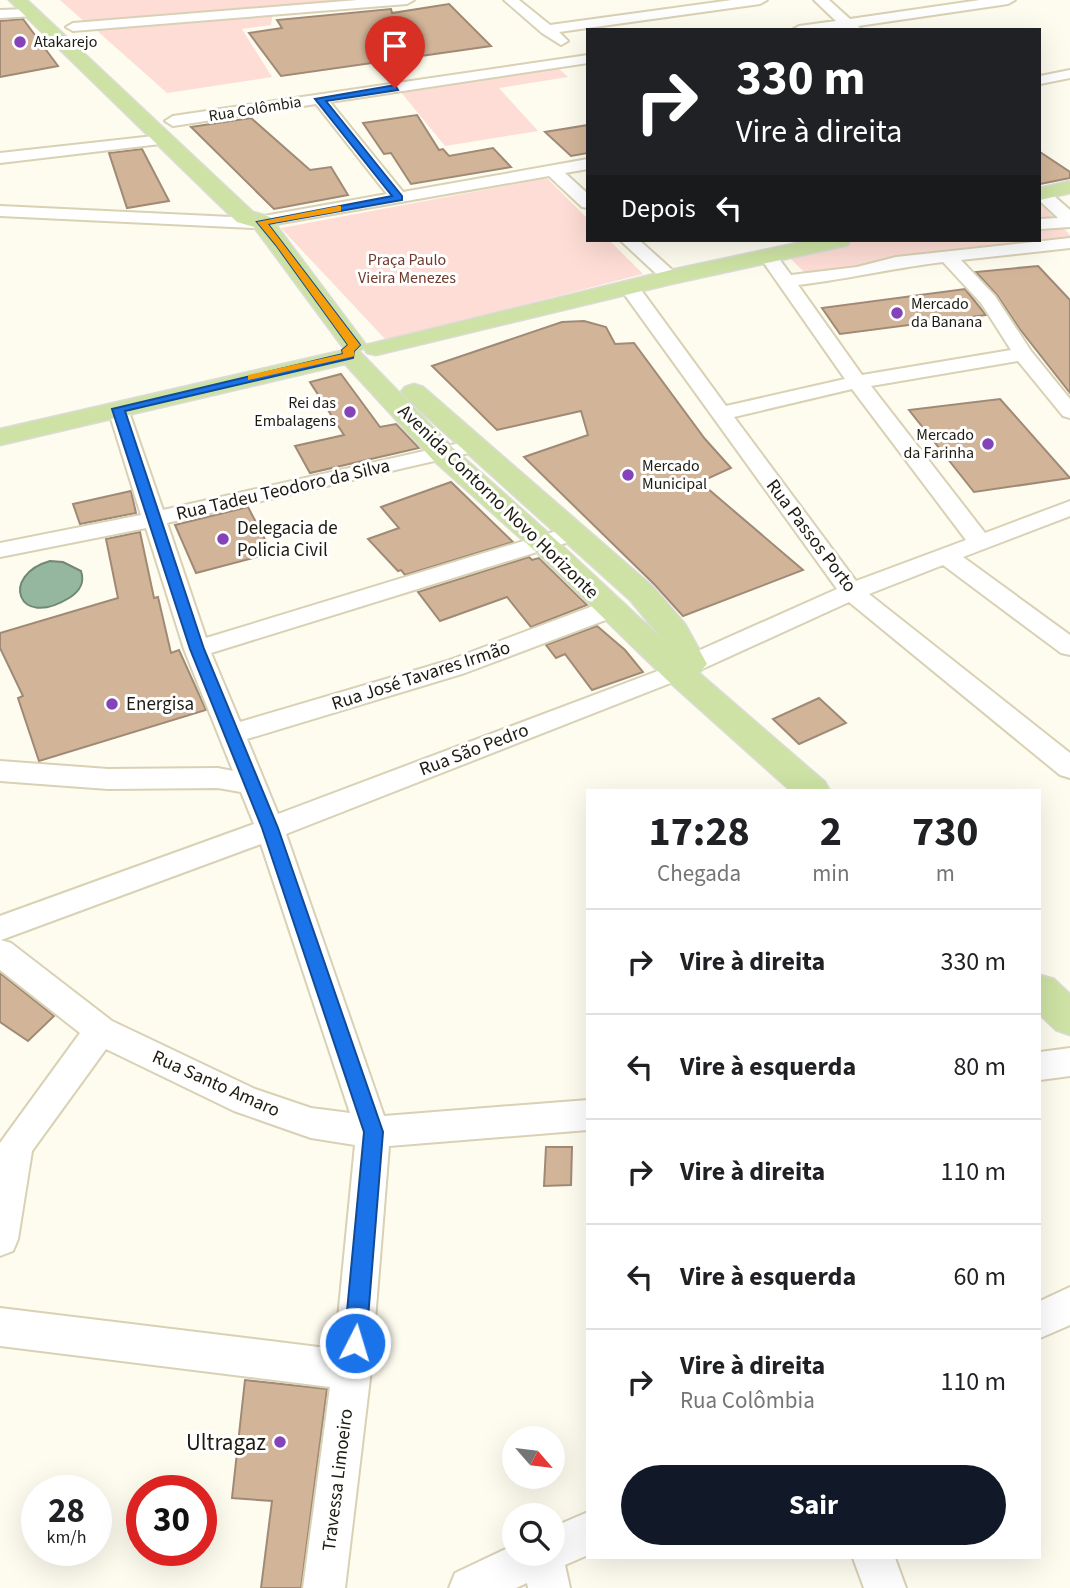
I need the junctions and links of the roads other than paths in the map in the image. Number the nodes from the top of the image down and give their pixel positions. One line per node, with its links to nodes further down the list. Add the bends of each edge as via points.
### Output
1 (407, 0): 6 (street)
2 (510, 0): 13 (street)
3 (760, 0): 13 (street)
4 (821, 0): 11 (street)
5 (1008, 0): 7 (street)
6 (382, 1): 10 (street)
7 (972, 3): 11 (street)
8 (23, 6): 9 (street); 21 (main road)
9 (0, 14)
10 (68, 22): 14 (main road)
11 (852, 26): 12 (street)
12 (826, 28)
13 (547, 30): 15 (street)
14 (93, 46)
15 (586, 59)
16 (586, 60): 19 (street, Rua Colômbia)
17 (1070, 74): 18 (street)
18 (1041, 80)
19 (320, 99): 20 (street, Rua Colômbia); 30 (street)
20 (168, 116): 22 (main road)
21 (163, 140): 23 (street); 34 (main road, via 245,216)
22 (193, 141)
23 (0, 158)
24 (586, 164): 25 (street)
25 (553, 171): 30 (street); 31 (street)
26 (233, 180): 34 (main road, via 262,210)
27 (1070, 187): 28 (main road)
28 (1041, 194)
29 (1041, 195): 33 (street)
30 (399, 198): 34 (street)
31 (586, 201)
32 (0, 211): 34 (street)
33 (1070, 221): 35 (street)
34 (261, 222): 47 (main road)
35 (1041, 224)
36 (631, 242): 44 (street)
37 (820, 242): 40 (main road)
38 (957, 242): 43 (street, via 907,254)
39 (1070, 243): 42 (street)
40 (799, 244): 41 (main road)
41 (768, 256): 44 (main road); 45 (street)
42 (949, 258): 43 (street); 48 (street, via 988,300)
43 (897, 262): 45 (street)
44 (671, 277): 46 (main road)
45 (787, 281): 49 (street)
46 (629, 288): 47 (main road); 52 (street, Rua Passos Porto)
47 (361, 352): 50 (main road); 54 (main road, Avenida Contorno Novo Horizonte); 55 (main road, Avenida Contorno Novo Horizonte)
48 (1023, 354): 49 (street); 51 (street)
49 (857, 382): 52 (street); 59 (street)
50 (118, 409): 53 (main road); 57 (street, Travessa Limoeiro)
51 (1070, 412)
52 (720, 414): 63 (street, Rua Passos Porto)
53 (0, 437)
54 (473, 446): 55 (street, Rua Tadeu Teodoro da Silva); 58 (main road, Avenida Contorno Novo Horizonte)
55 (443, 454): 57 (street, Rua Tadeu Teodoro da Silva); 60 (main road, Avenida Contorno Novo Horizonte)
56 (1070, 508): 59 (street, Rua São Pedro)
57 (154, 519): 61 (street, Rua Tadeu Teodoro da Silva); 67 (street, Travessa Limoeiro)
58 (574, 533): 60 (street); 65 (main road, Avenida Contorno Novo Horizonte, via 642,594)
59 (979, 541): 62 (street, Rua São Pedro)
60 (545, 544): 64 (main road, Avenida Contorno Novo Horizonte); 67 (street)
61 (0, 550)
62 (945, 555): 63 (street, Rua São Pedro); 66 (street)
63 (851, 593): 68 (street, Rua São Pedro); 70 (street, Rua Passos Porto)
64 (610, 609): 65 (main road, Avenida Contorno Novo Horizonte); 69 (street, Rua José Tavares Irmão, via 456,667)
65 (661, 637): 68 (main road)
66 (1070, 647)
67 (197, 649): 69 (street, Travessa Limoeiro)
68 (684, 668): 73 (main road); 74 (street, Rua São Pedro)
69 (230, 735): 72 (street, Travessa Limoeiro)
70 (1070, 768)
71 (0, 771): 72 (street)
72 (251, 783): 74 (street, Travessa Limoeiro)
73 (811, 789)
74 (270, 828): 75 (street, Rua São Pedro); 83 (street, Travessa Limoeiro)
75 (0, 928)
76 (0, 952): 79 (street, Rua Santo Amaro)
77 (1041, 992): 78 (main road)
78 (1070, 1018)
79 (101, 1031): 83 (street, Rua Santo Amaro, via 246,1101 311,1123); 84 (street, via 16,1146)
80 (1070, 1062): 81 (street)
81 (1041, 1066)
82 (586, 1115): 83 (street, Rua Santo Amaro)
83 (373, 1132): 86 (street, Travessa Limoeiro)
84 (0, 1239)
85 (0, 1327): 86 (street)
86 (352, 1370): 92 (street, Travessa Limoeiro)
87 (586, 1534): 88 (street)
88 (565, 1544)
89 (874, 1559): 95 (street)
90 (516, 1566): 93 (street)
91 (544, 1566): 94 (street)
92 (324, 1588)
93 (470, 1588)
94 (549, 1588)
95 (885, 1588)

